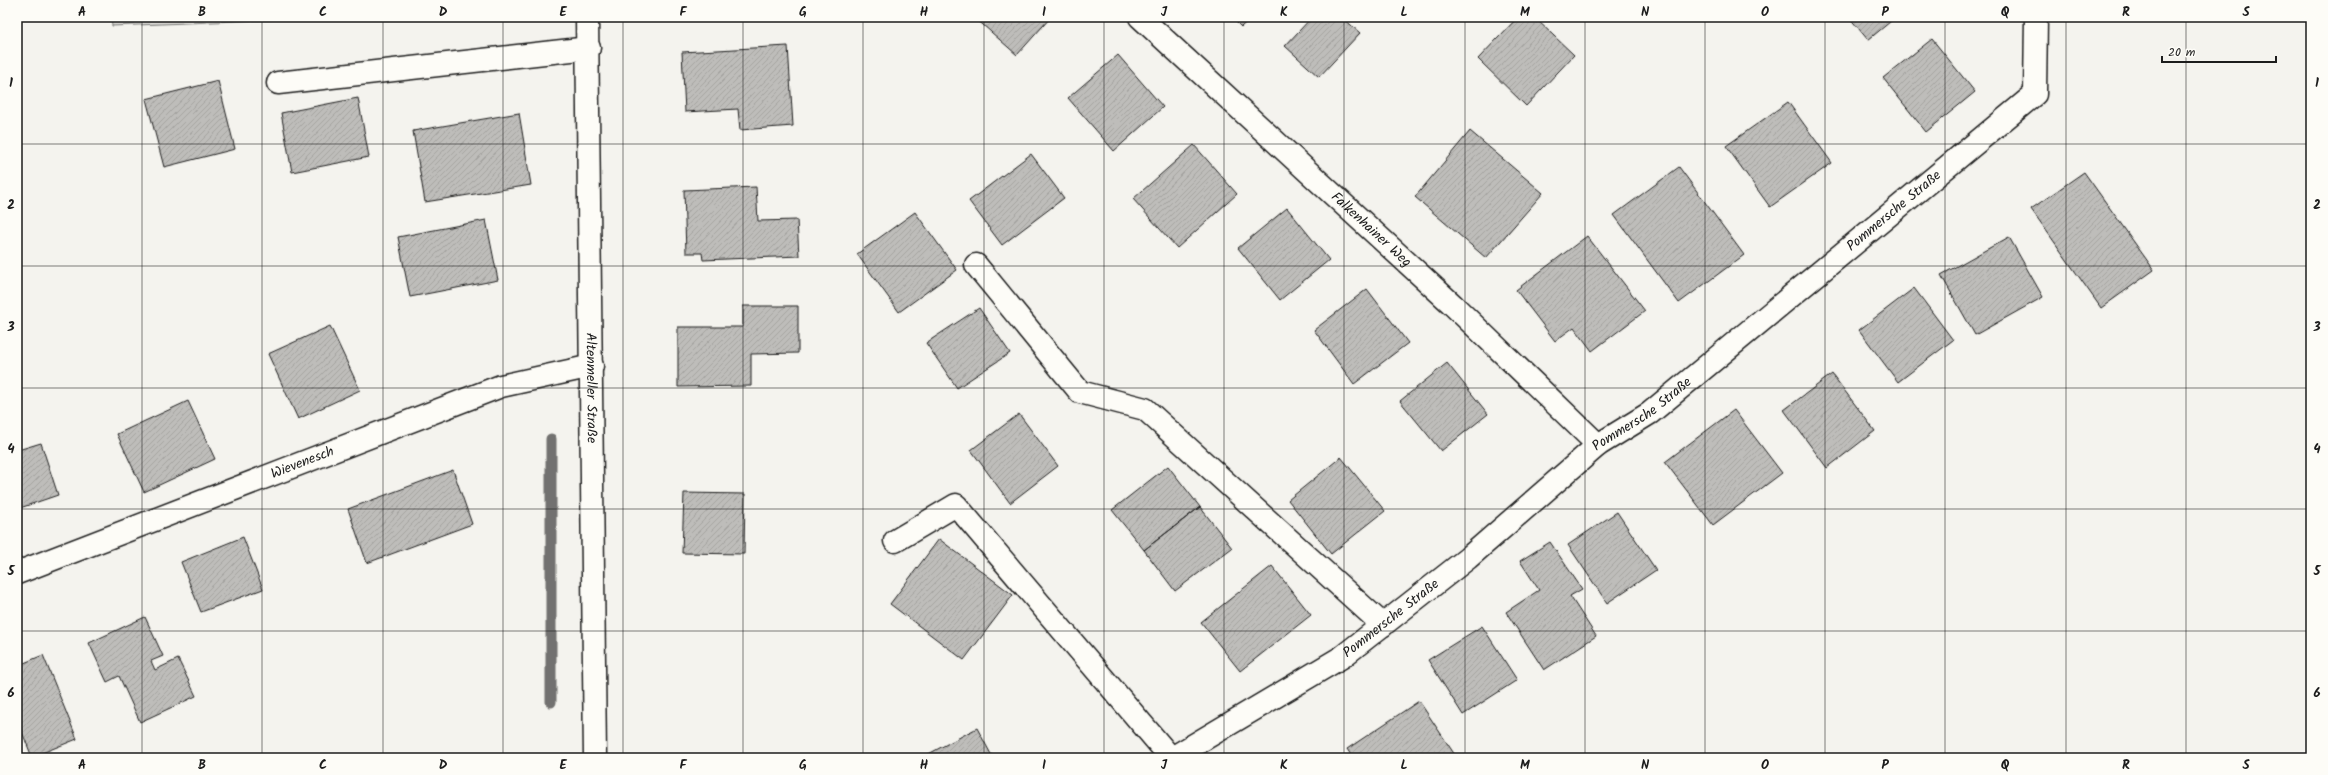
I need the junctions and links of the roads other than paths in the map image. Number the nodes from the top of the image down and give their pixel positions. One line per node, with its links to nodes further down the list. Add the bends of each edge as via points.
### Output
1 (587, 17): 4 (street, Altenmeller Straße)
2 (1140, 17): 8 (street, Falkenhainer Weg, via 1447,300)
3 (2036, 17): 8 (street, Pommersche Straße, via 2035,94 1650,413)
4 (589, 48): 5 (street); 7 (street, Altenmeller Straße)
5 (278, 83)
6 (976, 265): 11 (street, via 1080,392 1146,409)
7 (592, 366): 10 (street, Wievenesch, via 500,386); 12 (street, Altenmeller Straße)
8 (1598, 445): 11 (street, Pommersche Straße, via 1468,558)
9 (895, 541): 13 (street, via 956,506)
10 (17, 573)
11 (1383, 625): 13 (street, Pommersche Straße, via 1342,657)
12 (595, 758)
13 (1172, 758)

